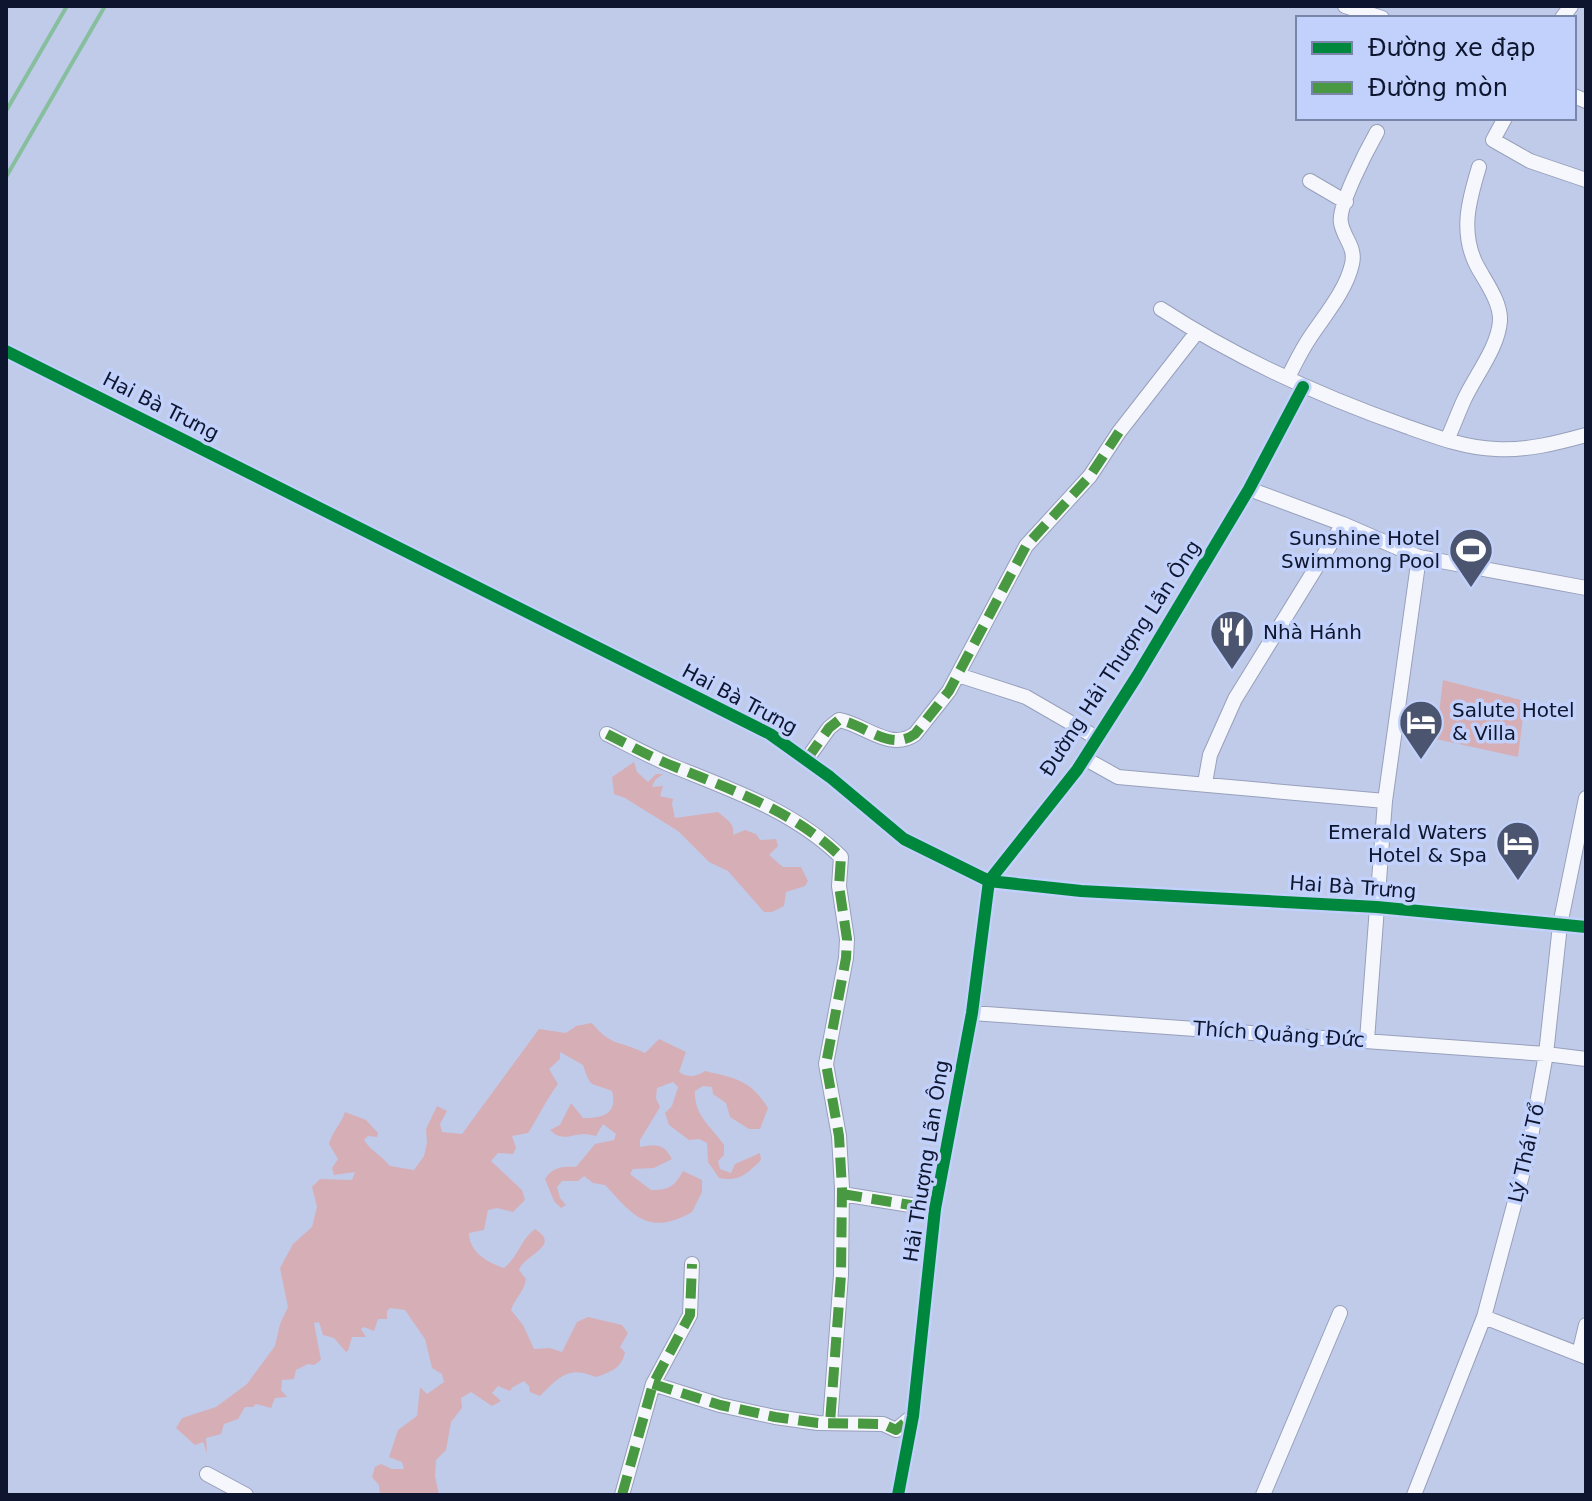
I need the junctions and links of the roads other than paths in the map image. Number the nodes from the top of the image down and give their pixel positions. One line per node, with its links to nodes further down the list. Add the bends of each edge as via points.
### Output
1 (1345, 6): 2 (street)
2 (1376, 16)
3 (1504, 120): 6 (street, via 1493,140 1530,161)
4 (1377, 132): 8 (street)
5 (1479, 167): 15 (street, via 1466,212 1468,234 1500,320)
6 (1586, 180)
7 (1310, 181): 8 (street)
8 (1346, 202): 12 (street, via 1341,223 1354,255 1351,268)
9 (1161, 309): 10 (street)
10 (1197, 332): 12 (street); 20 (street, via 1090,476 1026,546)
11 (6, 351): 24 (street, Hai Bà Trưng, via 770,734)
12 (1288, 377): 13 (street)
13 (1303, 387): 15 (street); 16 (street, Đường Hải Thượng Lãn Ông)
14 (1586, 435): 15 (street, via 1497,450)
15 (1447, 440)
16 (1249, 489): 17 (street); 22 (street, Đường Hải Thượng Lãn Ông)
17 (1343, 524): 18 (street); 25 (street, via 1235,699 1210,755)
18 (1419, 557): 19 (street); 27 (street)
19 (1586, 588)
20 (958, 675): 22 (street, via 1026,697); 24 (street, via 908,739 891,739 839,720)
21 (607, 734): 36 (street, via 760,801 841,857 846,958 826,1064 839,1136)
22 (1097, 738): 23 (street, Đường Hải Thượng Lãn Ông)
23 (1084, 758): 25 (street, via 1118,777); 28 (street, Đường Hải Thượng Lãn Ông)
24 (807, 759): 28 (street, Hai Bà Trưng, via 904,839)
25 (1205, 783): 27 (street)
26 (1586, 798): 30 (street, Lý Thái Tổ)
27 (1385, 801): 29 (street)
28 (989, 881): 29 (street, Hai Bà Trưng); 32 (street, Hải Thượng Lãn Ông)
29 (1377, 907): 30 (street, Hai Bà Trưng); 33 (street)
30 (1560, 925): 31 (street, Hai Bà Trưng); 34 (street, Lý Thái Tổ)
31 (1586, 927)
32 (972, 1013): 33 (street, Thích Quảng Đức); 37 (street, Hải Thượng Lãn Ông)
33 (1367, 1040): 34 (street, Thích Quảng Đức)
34 (1546, 1054): 35 (street, Thích Quảng Đức); 40 (street, Lý Thái Tổ, via 1528,1153)
35 (1586, 1059)
36 (842, 1194): 37 (street); 45 (street)
37 (935, 1209): 44 (street, Hải Thượng Lãn Ông)
38 (692, 1264): 43 (street, via 690,1315)
39 (1340, 1313): 50 (street)
40 (1484, 1317): 42 (street); 51 (street, Lý Thái Tổ)
41 (1586, 1325): 42 (street)
42 (1582, 1356)
43 (653, 1384): 45 (street, via 720,1405); 48 (street)
44 (913, 1416): 45 (street, via 896,1430 883,1424); 49 (street, Hải Thượng Lãn Ông)
45 (830, 1423)
46 (207, 1474): 47 (street)
47 (246, 1495)
48 (622, 1495)
49 (898, 1495)
50 (1263, 1495)
51 (1414, 1495)

